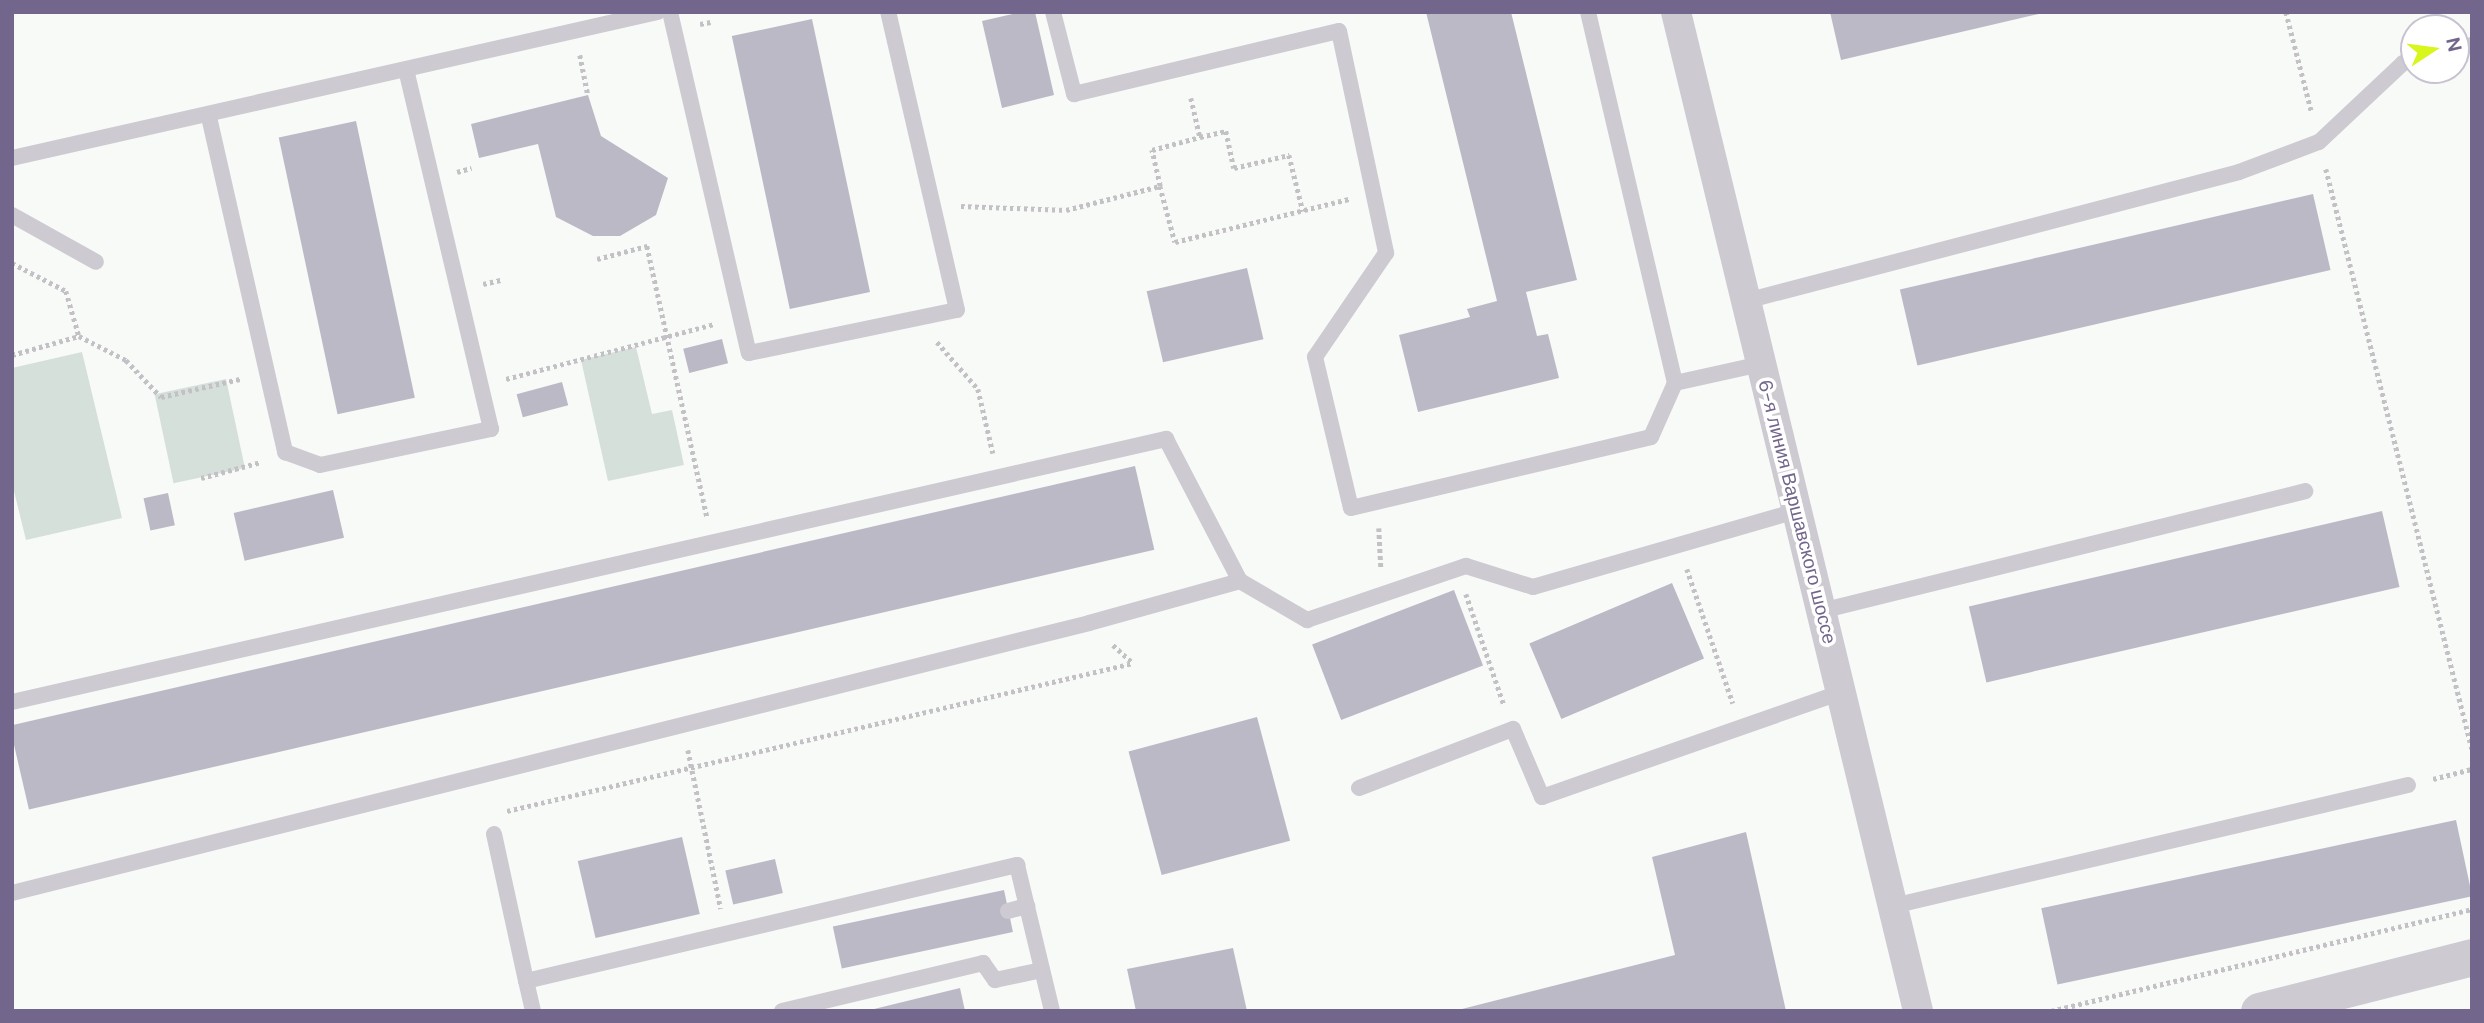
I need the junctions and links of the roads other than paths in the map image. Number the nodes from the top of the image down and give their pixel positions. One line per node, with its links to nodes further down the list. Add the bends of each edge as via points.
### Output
1 (658, 12): 8 (lane)
2 (670, 12): 3 (lane, via 749,353 957,310)
3 (888, 12)
4 (1053, 12): 15 (lane, via 1074,94 1339,31 1386,253 1315,357 1350,508 1651,437)
5 (1587, 12): 15 (lane)
6 (1676, 12): 13 (street, 6-я линия Варшавского шоссе)
7 (2400, 66): 13 (lane, via 2319,142 2239,172)
8 (407, 70): 9 (lane); 9 (lane, via 491,429 320,465 285,452)
9 (209, 117): 10 (lane)
10 (12, 158)
11 (12, 215): 12 (lane)
12 (96, 262)
13 (1746, 301): 14 (street, 6-я линия Варшавского шоссе)
14 (1761, 364): 15 (lane); 17 (street, 6-я линия Варшавского шоссе)
15 (1675, 383)
16 (2305, 491): 19 (lane)
17 (1797, 511): 18 (lane, via 1533,587 1466,566 1307,620); 19 (street, 6-я линия Варшавского шоссе)
18 (1240, 581): 21 (lane, via 1166,439); 25 (lane)
19 (1821, 611): 20 (street, 6-я линия Варшавского шоссе)
20 (1841, 692): 23 (lane, via 1542,797 1513,729); 26 (street, 6-я линия Варшавского шоссе)
21 (12, 702)
22 (2409, 785): 26 (lane)
23 (1359, 788)
24 (494, 834): 31 (lane)
25 (12, 893)
26 (1892, 905): 35 (street, 6-я линия Варшавского шоссе)
27 (1027, 906): 28 (lane); 30 (lane); 31 (lane, via 1017,865)
28 (1008, 911)
29 (2472, 957): 36 (street)
30 (1042, 970): 33 (lane, via 995,980 983,963); 34 (lane)
31 (526, 981): 32 (lane)
32 (533, 1011)
33 (782, 1011)
34 (1052, 1011)
35 (1918, 1011)
36 (2259, 1011)

